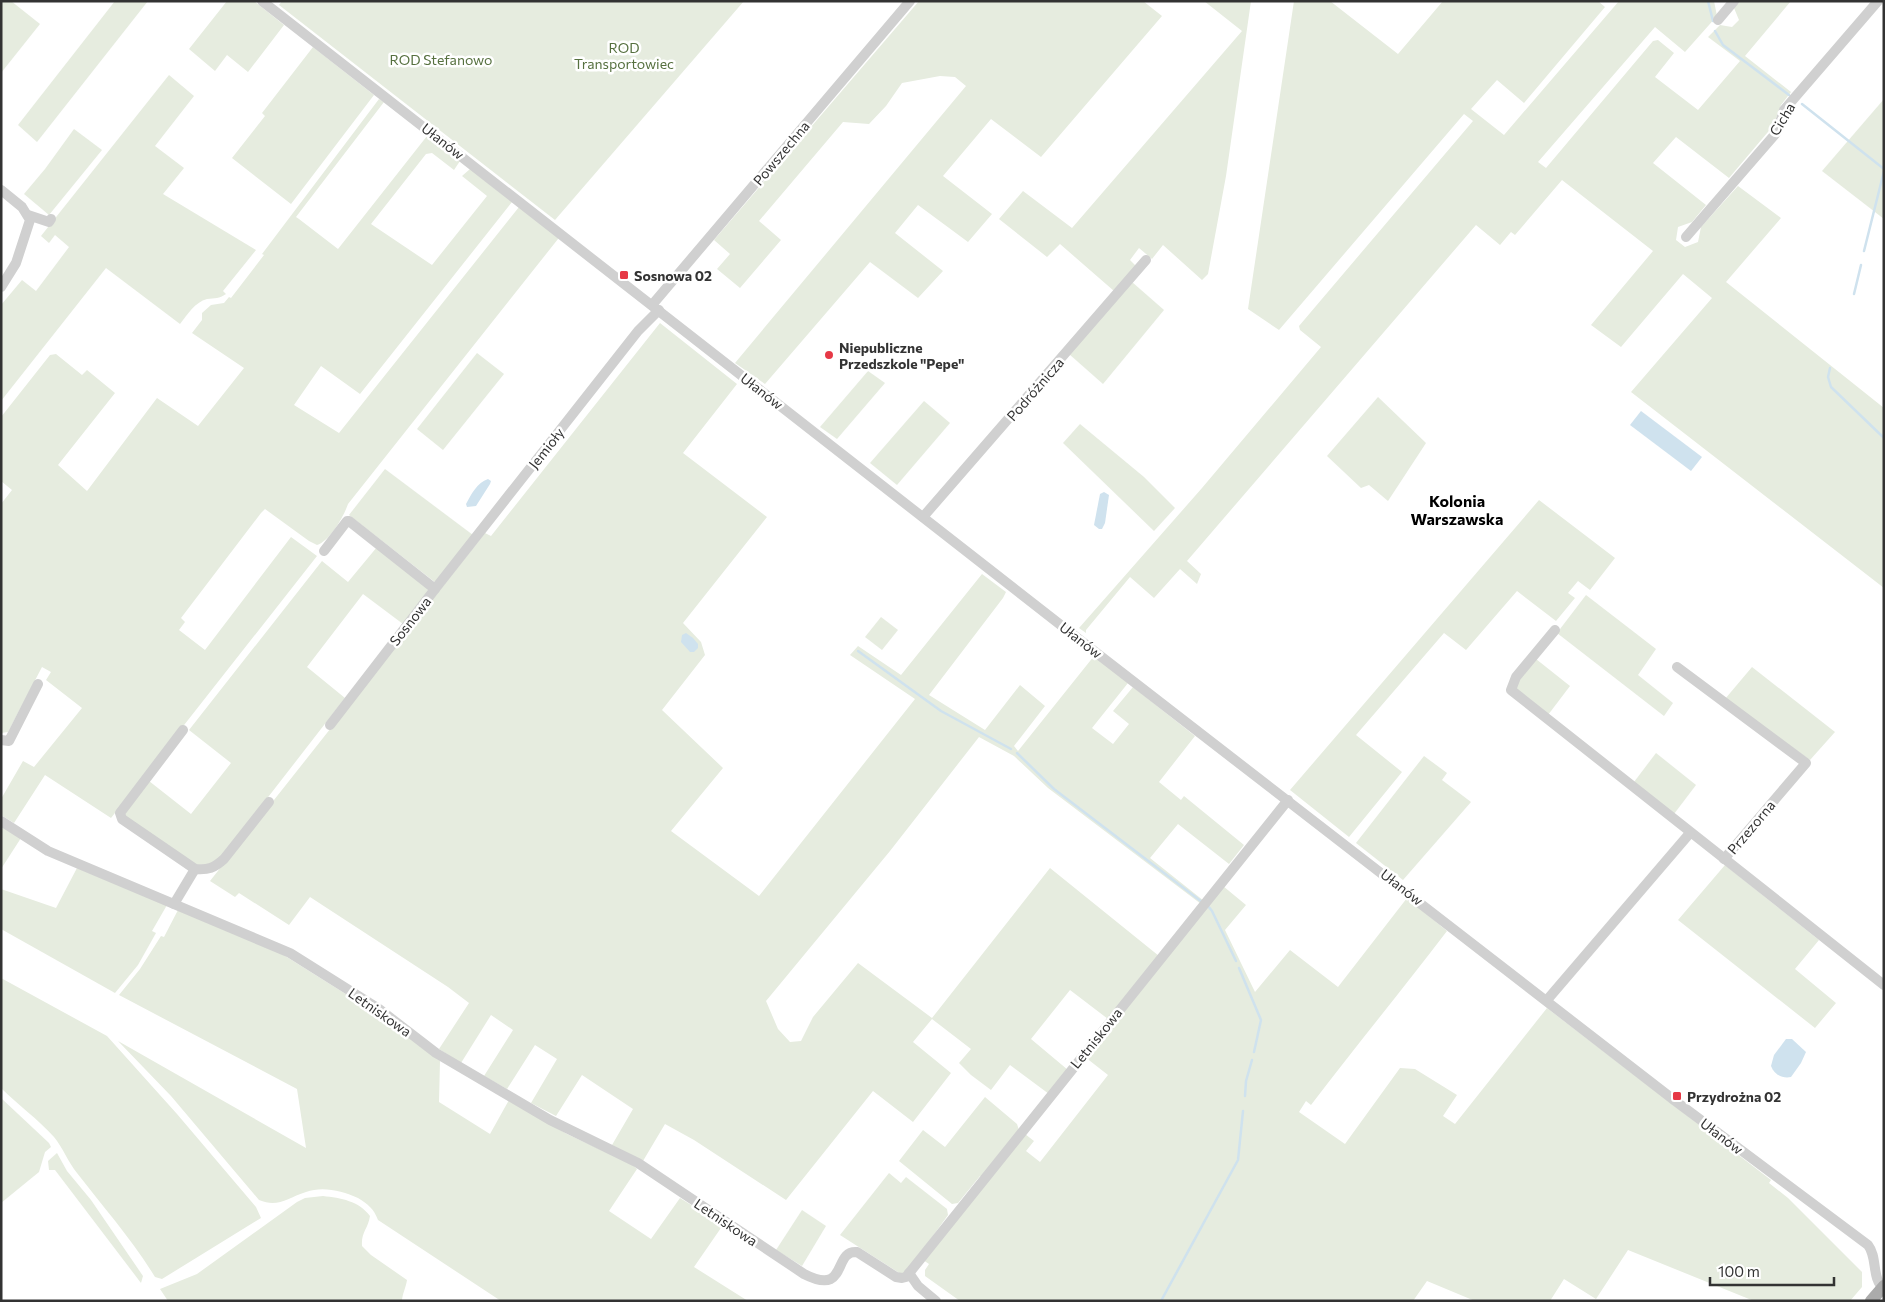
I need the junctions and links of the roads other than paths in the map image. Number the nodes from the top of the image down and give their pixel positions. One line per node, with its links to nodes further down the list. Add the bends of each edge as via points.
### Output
1 (262, 1): 12 (street, Ułanów)
2 (910, 1): 12 (street, Powszechna)
3 (1734, 1): 5 (street)
4 (1878, 1): 9 (street, Cicha, via 1784,110 1777,132)
5 (1718, 20)
6 (1, 190): 7 (street)
7 (28, 215): 8 (street, via 48,222); 11 (street, via 30,225 16,263)
8 (51, 219)
9 (1686, 237)
10 (1146, 260): 13 (street, Podróżnicza)
11 (1, 287)
12 (655, 307): 13 (street, Ułanów); 15 (street, Jemioły)
13 (923, 517): 22 (street, Ułanów)
14 (324, 551): 15 (street, Sosnowa, via 349,521)
15 (435, 589): 19 (street, Sosnowa)
16 (1554, 630): 25 (street, via 1516,677 1511,690)
17 (1677, 667): 26 (street, Przezorna, via 1806,763)
18 (38, 684): 21 (street, via 9,741)
19 (330, 725)
20 (183, 730): 27 (street, via 120,815)
21 (1, 740)
22 (1288, 800): 30 (street, Ułanów); 31 (street, Letniskowa)
23 (269, 802): 27 (street, via 216,867)
24 (1, 821): 28 (street, Letniskowa, via 48,851)
25 (1690, 833): 26 (street); 30 (street)
26 (1724, 859): 29 (street, Przezorna)
27 (195, 869): 28 (street)
28 (174, 904): 31 (street, Letniskowa, via 290,953 380,1009 436,1053 550,1120 638,1163 804,1274 829,1281 847,1254 852,1252 896,1277)
29 (1884, 985)
30 (1547, 1000): 32 (street, Ułanów, via 1868,1245 1873,1254 1878,1283)
31 (909, 1274): 33 (street)
32 (1883, 1288): 34 (main road)
33 (936, 1301)
34 (1872, 1301)

